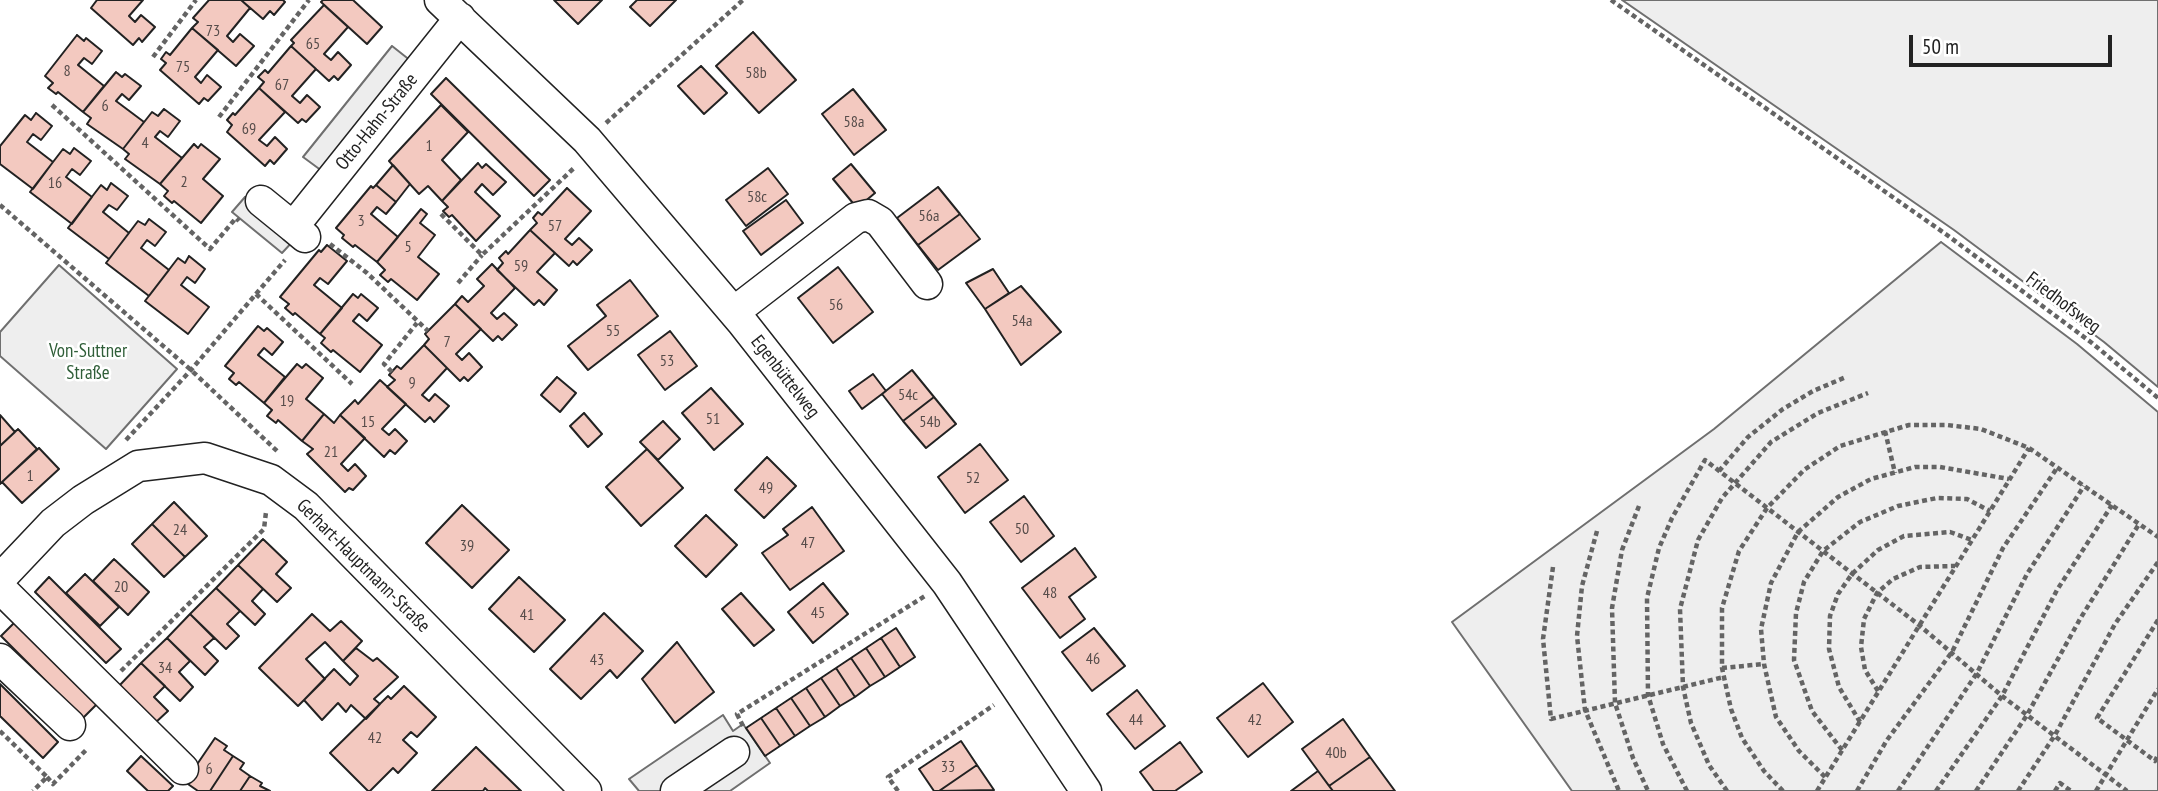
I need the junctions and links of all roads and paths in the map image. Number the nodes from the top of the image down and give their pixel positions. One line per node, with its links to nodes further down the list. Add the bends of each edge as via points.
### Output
1 (196, 0): 6 (path)
2 (309, 0): 8 (path)
3 (743, 0): 9 (path)
4 (1611, 0): 28 (path, Friedhofsweg, via 1947,235)
5 (450, 9): 9 (street, Egenbüttelweg); 14 (street, Otto-Hahn-Straße)
6 (153, 57)
7 (52, 105): 13 (path, via 210,249)
8 (219, 117)
9 (591, 144): 15 (path); 20 (street, Egenbüttelweg)
10 (261, 201): 14 (street)
11 (0, 205): 23 (path)
12 (441, 214): 15 (path)
13 (236, 218)
14 (299, 228): 21 (path, via 367,273)
15 (482, 255): 17 (path)
16 (285, 260): 19 (path)
17 (458, 283)
18 (927, 284): 20 (street, via 880,222 867,215)
19 (256, 294): 23 (path); 26 (path)
20 (734, 312): 53 (street, Egenbüttelweg)
21 (417, 323): 22 (path); 24 (path, via 384,364)
22 (428, 331)
23 (191, 370): 31 (path)
24 (392, 372)
25 (1846, 377): 33 (path, via 1783,409 1748,437)
26 (352, 384)
27 (1868, 393): 36 (path, via 1818,413 1771,442)
28 (2158, 398)
29 (1885, 431): 30 (path, via 1909,425 1981,429); 34 (path); 40 (path, via 1840,446 1804,470)
30 (2029, 449): 32 (path); 35 (path)
31 (274, 466): 52 (street, Gerhart-Hauptmann-Straße, via 205,458 138,466 53,523); 67 (path, via 264,529); 86 (street, Gerhart-Hauptmann-Straße, via 306,506)
32 (2057, 468): 37 (path); 58 (path, via 2003,548)
33 (1719, 471): 36 (path); 69 (path, via 1705,460 1659,548 1647,598)
34 (1895, 472): 35 (path, via 1940,467); 44 (path, via 1838,497)
35 (2009, 480): 41 (path)
36 (1734, 483): 40 (path); 64 (path, via 1699,540 1691,564 1680,609)
37 (2084, 486): 38 (path); 62 (path, via 2028,573)
38 (2112, 505): 42 (path); 70 (path, via 2057,590)
39 (1639, 506): 71 (path, via 1622,550 1612,608)
40 (1767, 508): 44 (path); 61 (path, via 1739,551 1722,608)
41 (1990, 511): 46 (path); 47 (path, via 1967,499 1937,498 1898,506 1860,522)
42 (2138, 524): 45 (path); 73 (path)
43 (1597, 531): 72 (path, via 1582,586 1577,636)
44 (1798, 532): 47 (path); 60 (path, via 1771,583 1761,629)
45 (2158, 537)
46 (1972, 540): 49 (path); 51 (path, via 1950,532 1904,536 1878,550)
47 (1823, 551): 51 (path); 79 (path, via 1804,582 1796,613 1794,660 1812,711)
48 (2158, 562): 77 (path, via 2115,624)
49 (1956, 565): 55 (path, via 1920,567 1893,579); 57 (path)
50 (1553, 567): 72 (path, via 1543,639 1551,719)
51 (1853, 574): 55 (path); 74 (path, via 1838,594 1830,616 1829,649 1839,687)
52 (0, 579)
53 (947, 583): 65 (street, Egenbüttelweg); 80 (path, via 737,714 743,724)
54 (0, 587): 67 (street)
55 (1877, 593): 57 (path); 68 (path, via 1864,619 1861,648 1865,670)
56 (2158, 620): 78 (path, via 2097,719)
57 (1919, 625): 58 (path); 68 (path)
58 (1952, 652): 62 (path); 97 (path, via 1887,740)
59 (0, 659): 75 (street)
60 (1764, 664): 61 (path); 85 (path, via 1776,717 1799,751)
61 (1722, 668): 63 (path)
62 (1977, 673): 70 (path); 98 (path)
63 (1724, 677): 64 (path); 95 (path, via 1742,738)
64 (1683, 687): 69 (path); 94 (path, via 1691,723 1709,765)
65 (1018, 688): 89 (path, via 888,777); 90 (street, Egenbüttelweg)
66 (2158, 688): 78 (path)
67 (103, 690): 82 (street)
68 (1878, 691): 74 (path)
69 (1648, 695): 71 (path); 93 (path, via 1662,744)
70 (2002, 696): 73 (path); 99 (path)
71 (1615, 703): 72 (path); 92 (path)
72 (1585, 710): 91 (path)
73 (2027, 715): 77 (path); 100 (path)
74 (1860, 722): 79 (path)
75 (69, 725): 84 (path, via 90,746 53,783)
76 (0, 731): 84 (path)
77 (2054, 735): 83 (path); 101 (path)
78 (2127, 740): 81 (path, via 2155,761); 83 (path)
79 (1842, 750): 85 (path)
80 (733, 752): 88 (street)
81 (2158, 755)
82 (183, 769)
83 (2106, 775): 104 (path); 105 (path)
84 (47, 777): 87 (path)
85 (1825, 777): 96 (path)
86 (579, 789)
87 (33, 791)
88 (676, 791)
89 (898, 791)
90 (1086, 791)
91 (1619, 791)
92 (1648, 791)
93 (1687, 791)
94 (1727, 791)
95 (1783, 791)
96 (1817, 791)
97 (1857, 791)
98 (1898, 791)
99 (1936, 791)
100 (1976, 791)
101 (2018, 791)
102 (2055, 791): 103 (path, via 2060,783)
103 (2070, 791)
104 (2096, 791)
105 (2127, 791)

